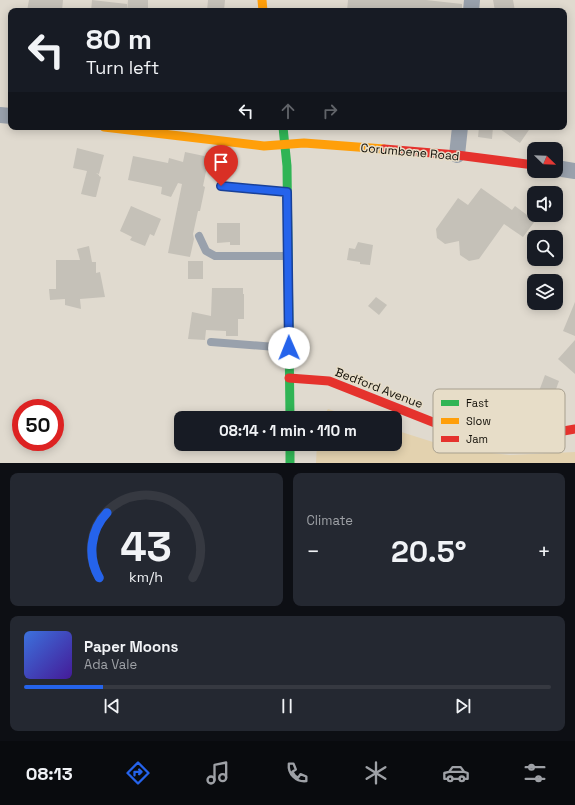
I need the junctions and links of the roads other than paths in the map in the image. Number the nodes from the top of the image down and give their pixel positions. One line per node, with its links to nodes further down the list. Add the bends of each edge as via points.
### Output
1 (129, 130): 4 (street, Corumbene Road, via 264,146)
2 (284, 130): 4 (street)
3 (460, 130): 5 (street)
4 (286, 144): 5 (street, Corumbene Road, via 304,143); 10 (street)
5 (458, 155): 6 (street, Corumbene Road)
6 (527, 164)
7 (563, 169): 8 (street)
8 (575, 171)
9 (221, 186): 10 (lane)
10 (287, 192): 12 (street)
11 (199, 236): 12 (lane, via 206,251 216,256)
12 (288, 256): 14 (street)
13 (211, 342): 14 (lane)
14 (289, 348): 15 (street)
15 (290, 378): 16 (street, Bedford Avenue, via 329,381); 19 (street)
16 (341, 385): 17 (street); 21 (street, Bedford Avenue)
17 (315, 390)
18 (297, 397): 19 (street)
19 (290, 403): 20 (street)
20 (290, 411)
21 (433, 422)
22 (575, 429): 23 (street, Bedford Avenue)
23 (565, 430)
24 (290, 451): 25 (street)
25 (290, 463)

